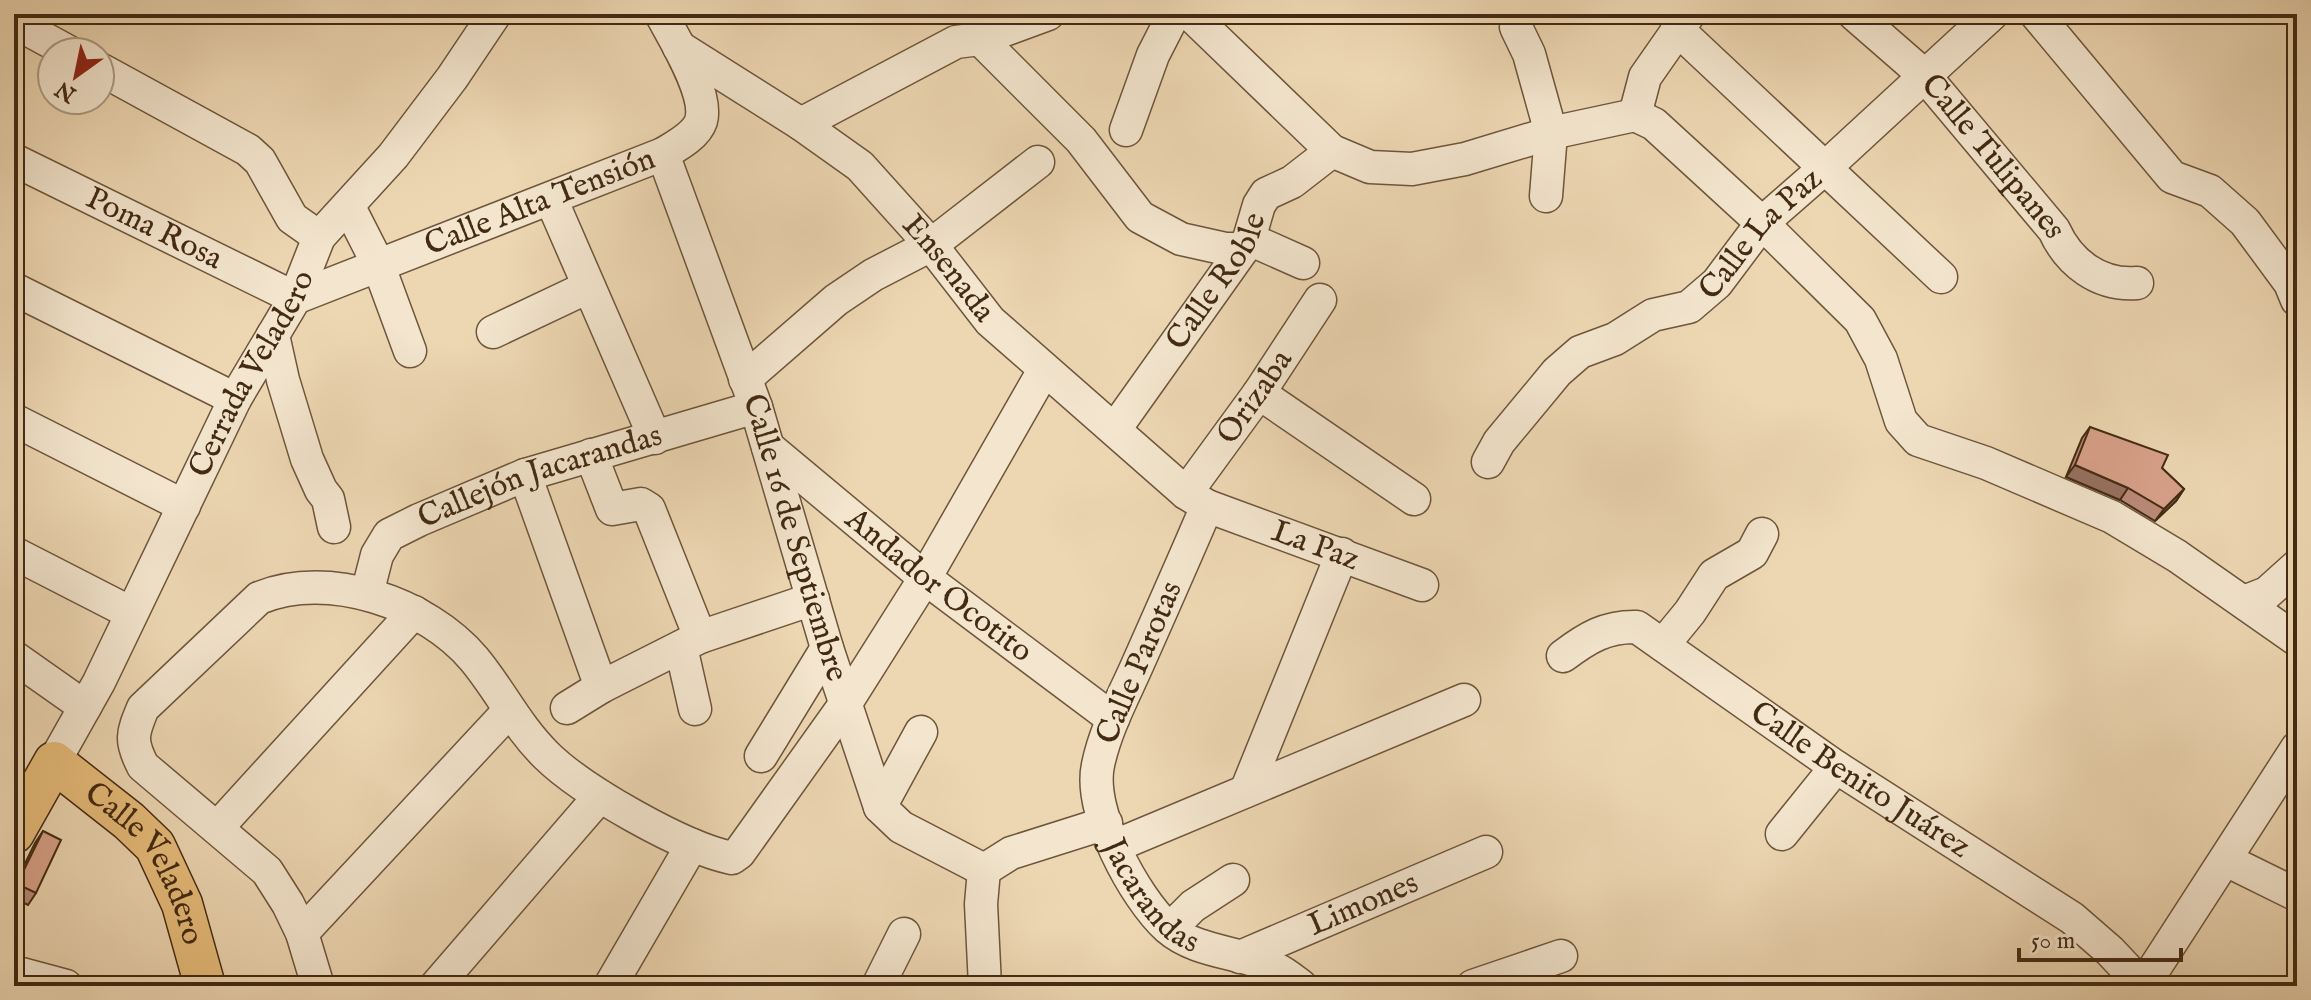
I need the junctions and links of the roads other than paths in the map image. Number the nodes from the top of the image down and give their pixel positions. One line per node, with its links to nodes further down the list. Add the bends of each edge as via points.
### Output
1 (495, 14): 28 (street, Cerrada Veladero, via 393,156)
2 (661, 14): 14 (street, Calle Alta Tensión)
3 (1048, 14): 13 (street)
4 (1174, 14): 19 (street)
5 (1190, 14): 21 (street)
6 (1854, 14): 15 (street, Calle Tulipanes)
7 (1992, 14): 15 (street, Calle La Paz)
8 (2036, 14): 41 (street, via 2172,177 2210,191 2245,222)
9 (1683, 21): 17 (street, via 1645,77); 25 (street)
10 (14, 22): 12 (street)
11 (1516, 27): 20 (street)
12 (40, 36)
13 (980, 39): 18 (street, via 956,42); 31 (street, via 1081,140 1140,217 1181,239 1226,249)
14 (679, 47): 18 (street, Ensenada); 22 (street, Calle Alta Tensión, via 702,100 701,122)
15 (1924, 75): 25 (street, Calle La Paz); 36 (street, Calle Tulipanes, via 2054,230 2063,250 2104,279)
16 (116, 78): 30 (street, via 248,150 260,161 292,218)
17 (1635, 115): 20 (street); 29 (street, via 1654,124)
18 (801, 124): 32 (street, Ensenada, via 860,166)
19 (1126, 130)
20 (1551, 133): 21 (street, via 1412,169 1370,167); 26 (street)
21 (1332, 151): 31 (street, Calle Roble, via 1292,182 1266,194)
22 (663, 154): 27 (street, Calle Alta Tensión); 46 (street, Calle 16 de Septiembre)
23 (14, 160): 39 (street, Poma Rosa)
24 (1038, 162): 32 (street, Callejón Jacarandas)
25 (1826, 167): 29 (street, Calle La Paz); 35 (street)
26 (1546, 196)
27 (551, 199): 34 (street, Calle Alta Tensión); 37 (street)
28 (349, 207): 30 (street, Cerrada Veladero); 34 (street)
29 (1762, 223): 54 (street, Calle La Paz, via 1717,283 1689,307 1653,315 1615,339 1580,352 1557,372); 68 (street, via 1860,320 1881,359 1901,421 1918,440 2112,517)
30 (319, 237): 39 (street, Cerrada Veladero)
31 (1246, 244): 33 (street); 50 (street, Calle Roble)
32 (931, 245): 45 (street, Ensenada, via 990,321); 46 (street, Callejón Jacarandas, via 836,300)
33 (1303, 263)
34 (378, 264): 39 (street, Calle Alta Tensión); 44 (street)
35 (1941, 277)
36 (2137, 283)
37 (588, 287): 42 (street); 51 (street)
38 (14, 289): 48 (street)
39 (295, 298): 43 (street, Cerrada Veladero)
40 (1320, 300): 47 (street, Orizaba)
41 (2297, 300)
42 (493, 332)
43 (273, 335): 48 (street, Cerrada Veladero); 59 (street, via 307,459 328,499)
44 (410, 351)
45 (1044, 370): 50 (street, Ensenada); 64 (street)
46 (750, 393): 51 (street, Callejón Jacarandas); 52 (street, Calle 16 de Septiembre)
47 (1259, 393): 56 (street); 57 (street, Orizaba)
48 (235, 399): 58 (street, Cerrada Veladero)
49 (14, 420): 58 (street)
50 (1115, 429): 57 (street, Ensenada)
51 (655, 438): 53 (street, Callejón Jacarandas)
52 (768, 447): 64 (street, Andador Ocotito); 67 (street, Calle 16 de Septiembre)
53 (591, 455): 55 (street, Callejón Jacarandas); 72 (street, via 612,509 641,504 649,509)
54 (1488, 462)
55 (525, 475): 66 (street, Callejón Jacarandas, via 389,535 377,555); 77 (street)
56 (1414, 499)
57 (1196, 500): 62 (street, La Paz); 85 (street, Calle Parotas)
58 (184, 506): 70 (street, Cerrada Veladero)
59 (334, 527)
60 (1762, 534): 73 (street, via 1752,553 1714,575)
61 (14, 553): 70 (street)
62 (1342, 554): 65 (street, La Paz); 91 (street)
63 (2297, 566): 68 (street, via 2267,593)
64 (925, 578): 80 (street); 85 (street, Andador Ocotito)
65 (1422, 585)
66 (367, 594): 69 (street); 81 (street, via 319,588 278,590 259,598)
67 (813, 599): 72 (street); 74 (street, Calle 16 de Septiembre)
68 (2244, 602): 71 (street)
69 (414, 612): 84 (street, via 474,659); 94 (street)
70 (131, 613): 79 (street, Cerrada Veladero)
71 (2297, 640)
72 (691, 642): 77 (street); 83 (street)
73 (1663, 645): 75 (street, Calle Benito Juárez, via 1637,627 1622,627 1596,633); 90 (street, Calle Benito Juárez)
74 (827, 648): 80 (street, Calle 16 de Septiembre); 89 (street)
75 (1563, 656)
76 (14, 657): 79 (street)
77 (601, 687): 82 (street)
78 (1464, 700): 91 (street)
79 (89, 701): 81 (street); 88 (street, Cerrada Veladero)
80 (846, 703): 93 (street, Calle 16 de Septiembre); 98 (street, via 739,853 732,858)
81 (143, 708): 94 (street, via 133,730 133,747 143,766)
82 (567, 708)
83 (695, 709)
84 (509, 711): 92 (street, via 548,756); 105 (street)
85 (1113, 719): 96 (street, Calle Parotas, via 1097,766 1096,794)
86 (921, 732): 93 (street)
87 (2297, 748): 100 (street)
88 (59, 754): 95 (main road); 110 (main road, Calle Veladero, via 155,846 182,904)
89 (761, 756)
90 (1836, 767): 97 (street); 119 (street, Calle Benito Juárez, via 2072,918)
91 (1246, 791): 96 (street)
92 (600, 796): 98 (street); 113 (street)
93 (880, 807): 101 (street, via 901,827)
94 (217, 828): 105 (street, via 267,871)
95 (14, 833)
96 (1110, 834): 101 (street, via 1011,853); 104 (street, Jacarandas, via 1146,903)
97 (1782, 834)
98 (692, 845): 114 (street)
99 (1486, 852): 108 (street, Limones)
100 (2226, 860): 103 (street); 119 (street)
101 (984, 870): 116 (street)
102 (1233, 880): 104 (street, via 1193,906)
103 (2297, 895)
104 (1170, 929): 108 (street, Jacarandas)
105 (302, 933): 112 (street)
106 (904, 934): 115 (street)
107 (1561, 956): 118 (street)
108 (1240, 957): 117 (street, Jacarandas, via 1276,968)
109 (14, 972): 111 (street)
110 (195, 982)
111 (66, 986)
112 (318, 986)
113 (436, 986)
114 (610, 986)
115 (878, 986)
116 (985, 986)
117 (1301, 986)
118 (1473, 986)
119 (2143, 986)

